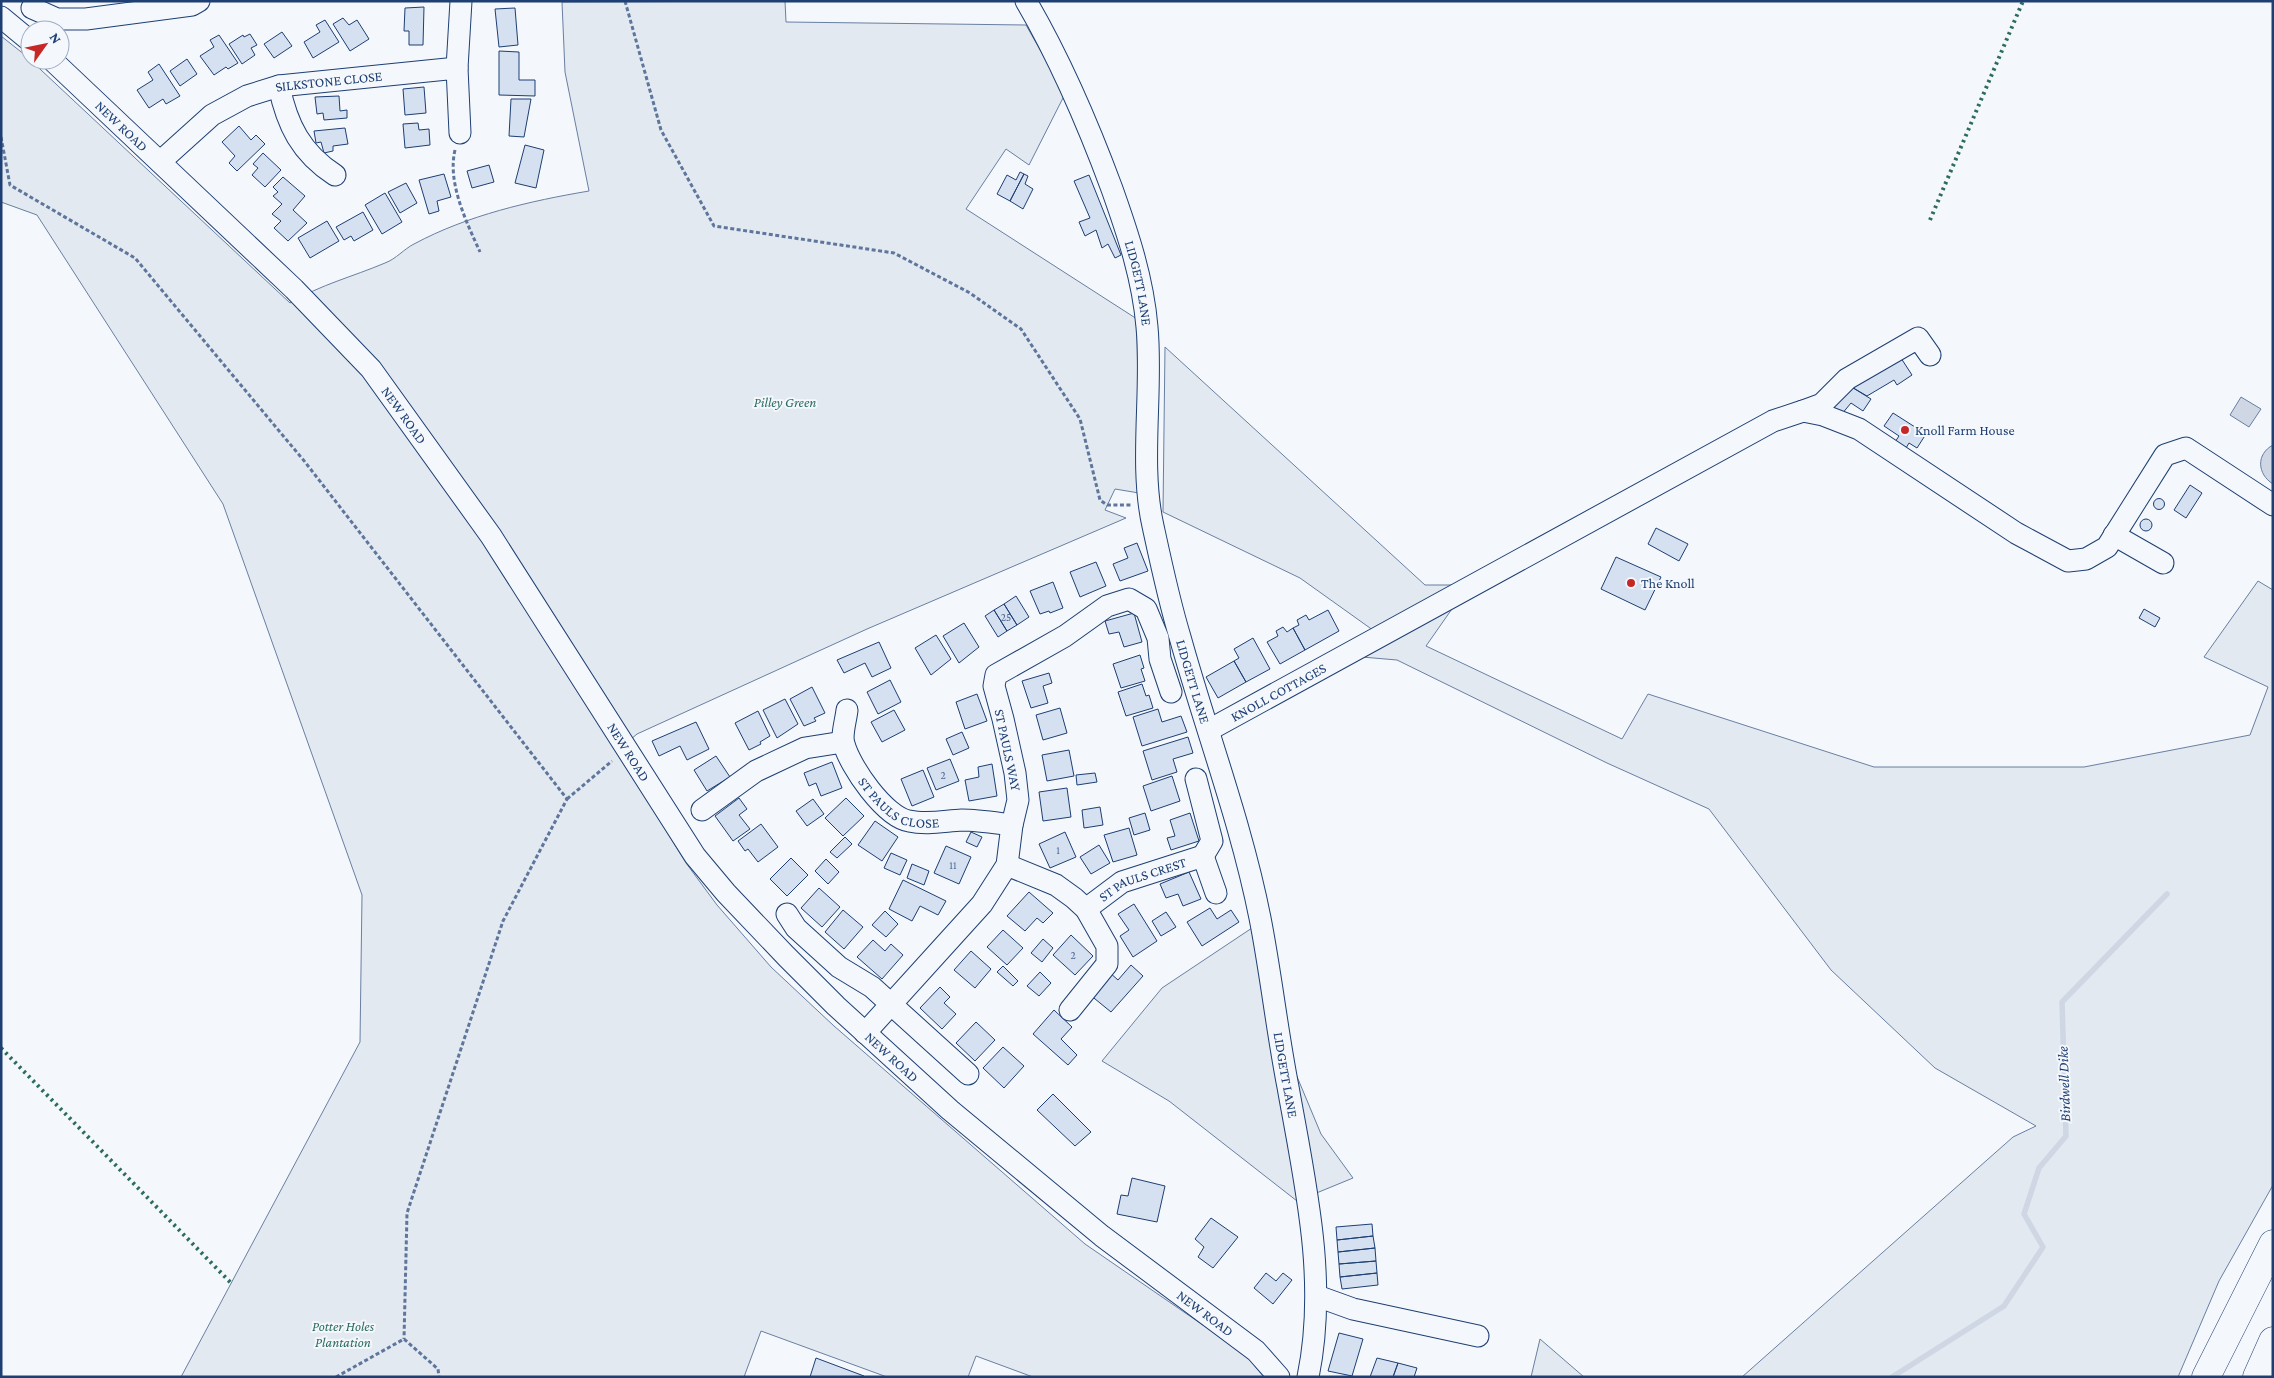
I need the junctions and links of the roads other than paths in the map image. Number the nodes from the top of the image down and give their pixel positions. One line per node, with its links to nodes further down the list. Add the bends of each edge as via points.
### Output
1 (199, 1): 4 (street, via 192,5 86,19 57,19)
2 (461, 1): 8 (street)
3 (1026, 1): 21 (street, LIDGETT LANE, via 1073,90 1104,168 1144,296 1148,331 1148,505 1179,636)
4 (34, 4): 6 (street)
5 (1, 18): 7 (street)
6 (29, 20)
7 (20, 33)
8 (458, 68): 10 (street, SILKSTONE CLOSE); 11 (street)
9 (63, 70): 12 (street, NEW ROAD)
10 (279, 86): 12 (street, SILKSTONE CLOSE, via 247,96 212,116); 13 (street, via 283,105 299,141 317,163)
11 (460, 133)
12 (161, 161): 33 (street, NEW ROAD, via 370,369 491,536 695,856 786,956)
13 (335, 175)
14 (1930, 355): 15 (street, KNOLL COTTAGES, via 1918,338 1847,379 1822,404)
15 (1804, 411): 17 (street, via 1858,429 2016,533 2068,561 2086,559 2107,547); 21 (street, KNOLL COTTAGES, via 1773,422)
16 (2273, 505): 17 (street, via 2186,448 2165,455)
17 (2114, 535): 18 (street)
18 (2163, 563)
19 (1171, 692): 25 (street, ST PAULS WAY, via 1160,659 1158,638 1146,609 1129,599 1107,606 1065,636 996,675 994,686 1018,800)
20 (847, 710): 22 (street)
21 (1209, 730): 36 (street, LIDGETT LANE, via 1260,917 1309,1203)
22 (843, 742): 24 (street, via 805,748 756,771); 25 (street, ST PAULS CLOSE, via 862,780 882,805 906,821 934,824 963,820)
23 (1196, 779): 26 (street, ST PAULS CREST, via 1212,841)
24 (702, 810)
25 (1012, 824): 27 (street, ST PAULS WAY)
26 (1202, 856): 28 (street, ST PAULS CREST); 29 (street, ST PAULS CREST, via 1122,882)
27 (1007, 865): 29 (street, ST PAULS CREST, via 1056,886); 31 (street, ST PAULS WAY, via 982,904)
28 (1216, 893)
29 (1086, 909): 32 (street, ST PAULS CREST, via 1107,946 1108,964)
30 (787, 914): 31 (street, via 796,928 839,968 872,987)
31 (892, 1004): 33 (street, ST PAULS WAY); 34 (street)
32 (1070, 1010)
33 (865, 1033): 39 (street, NEW ROAD, via 973,1130 1102,1236 1256,1350)
34 (968, 1074)
35 (2273, 1244): 41 (highway)
36 (1317, 1296): 37 (street, via 1354,1309); 40 (street, LIDGETT LANE)
37 (1478, 1336)
38 (2273, 1341): 42 (highway)
39 (1279, 1377)
40 (1308, 1377)
41 (2206, 1377)
42 (2257, 1377)

